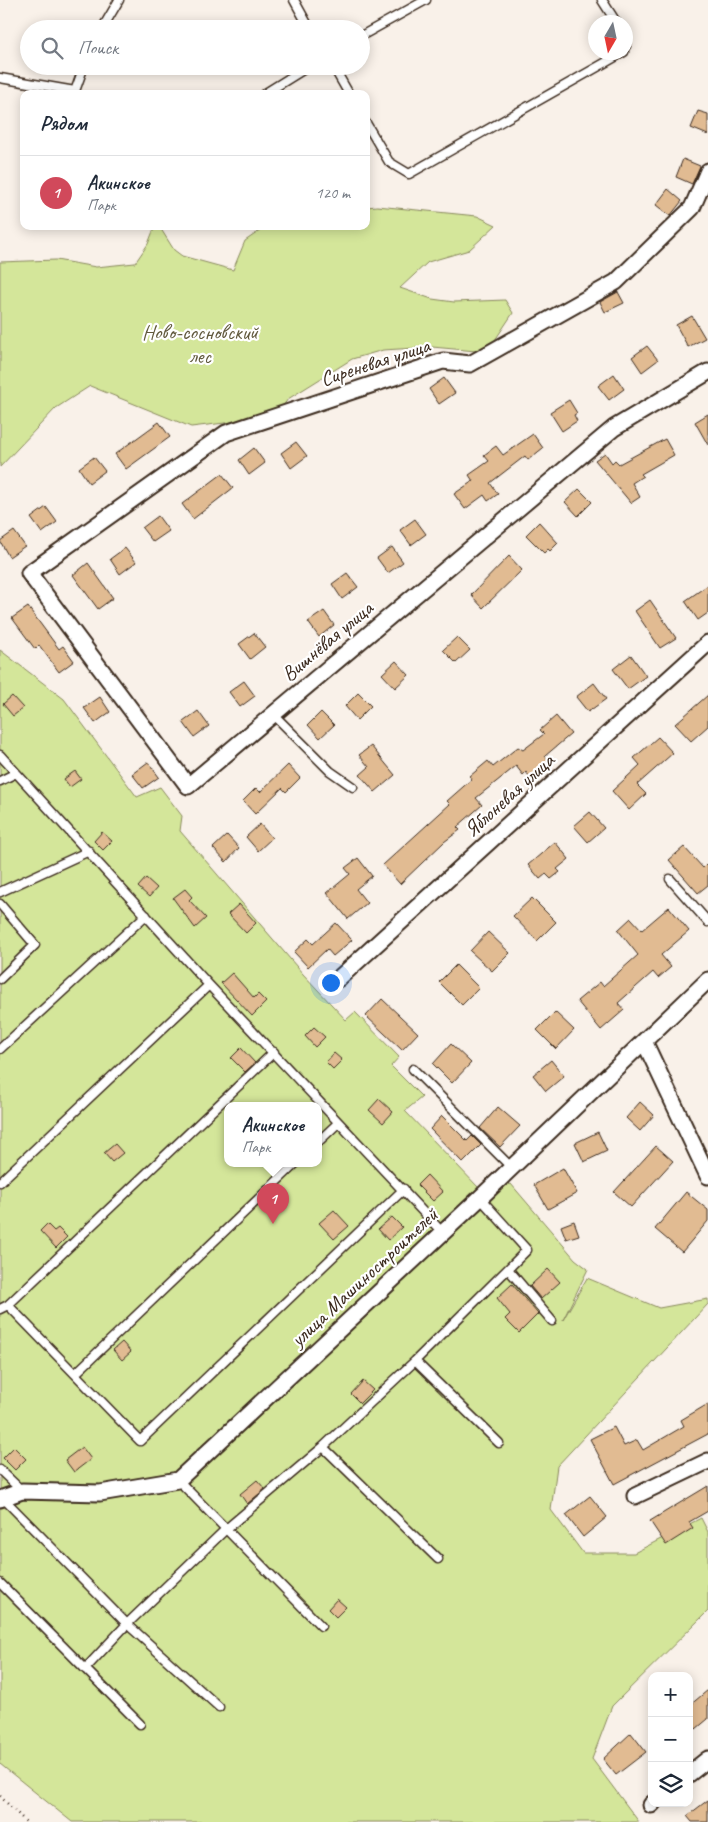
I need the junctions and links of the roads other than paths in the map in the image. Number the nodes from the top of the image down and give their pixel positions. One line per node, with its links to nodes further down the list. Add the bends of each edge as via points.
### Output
1 (120, 0): 6 (lane)
2 (294, 0): 7 (lane)
3 (426, 0): 8 (lane)
4 (602, 0): 5 (lane)
5 (612, 15)
6 (108, 20)
7 (305, 20)
8 (370, 31)
9 (610, 60): 18 (lane, via 408,174 389,162)
10 (81, 75): 15 (lane)
11 (295, 75): 16 (lane)
12 (337, 75): 17 (lane)
13 (0, 78): 14 (lane)
14 (63, 90)
15 (75, 90)
16 (270, 90)
17 (347, 90)
18 (370, 130)
19 (708, 171): 21 (street, Сиреневая улица, via 692,208 616,282 470,364 443,361 226,433)
20 (708, 372): 23 (street, Вишнёвая улица, via 614,428)
21 (29, 573): 23 (street, Вишнёвая улица, via 188,786)
22 (708, 643): 35 (street, Яблоневая улица)
23 (273, 714): 27 (lane, via 330,771)
24 (0, 755): 25 (lane)
25 (16, 774): 26 (lane); 28 (lane)
26 (0, 781)
27 (353, 787)
28 (89, 851): 30 (lane); 32 (lane)
29 (670, 879): 33 (lane)
30 (0, 892)
31 (0, 904): 34 (lane, via 35,945)
32 (146, 915): 37 (lane); 39 (lane)
33 (708, 922)
34 (0, 979)
35 (338, 979)
36 (708, 980): 38 (street, улица Машиностроителей)
37 (210, 985): 40 (lane); 49 (lane)
38 (644, 1041): 47 (street, улица Машиностроителей); 48 (street)
39 (0, 1049)
40 (274, 1052): 42 (lane); 54 (lane)
41 (413, 1068): 47 (lane)
42 (320, 1102)
43 (322, 1104): 44 (lane)
44 (338, 1122): 45 (lane); 50 (lane)
45 (322, 1138)
46 (292, 1167): 58 (lane)
47 (512, 1167): 51 (street, улица Машиностроителей)
48 (708, 1176)
49 (0, 1182)
50 (404, 1189): 52 (lane); 58 (lane, via 140,1441)
51 (480, 1198): 52 (street, улица Машиностроителей); 53 (lane, via 527,1250)
52 (442, 1232): 63 (street, улица Машиностроителей)
53 (508, 1269): 56 (lane); 57 (lane)
54 (8, 1305): 55 (lane); 58 (lane)
55 (0, 1309)
56 (552, 1320)
57 (415, 1361): 59 (lane); 60 (lane)
58 (75, 1374)
59 (499, 1443)
60 (323, 1447): 67 (lane); 68 (lane)
61 (708, 1461): 65 (street)
62 (0, 1470): 64 (lane)
63 (178, 1480): 64 (street, via 100,1493); 67 (lane)
64 (22, 1491): 66 (street)
65 (635, 1496)
66 (1, 1498): 70 (lane)
67 (225, 1530): 70 (lane); 71 (lane)
68 (438, 1559)
69 (0, 1583): 72 (lane)
70 (127, 1624): 72 (lane); 73 (lane)
71 (321, 1626)
72 (85, 1669): 74 (lane)
73 (218, 1707)
74 (140, 1724)
75 (708, 1759): 76 (street)
76 (693, 1771)

